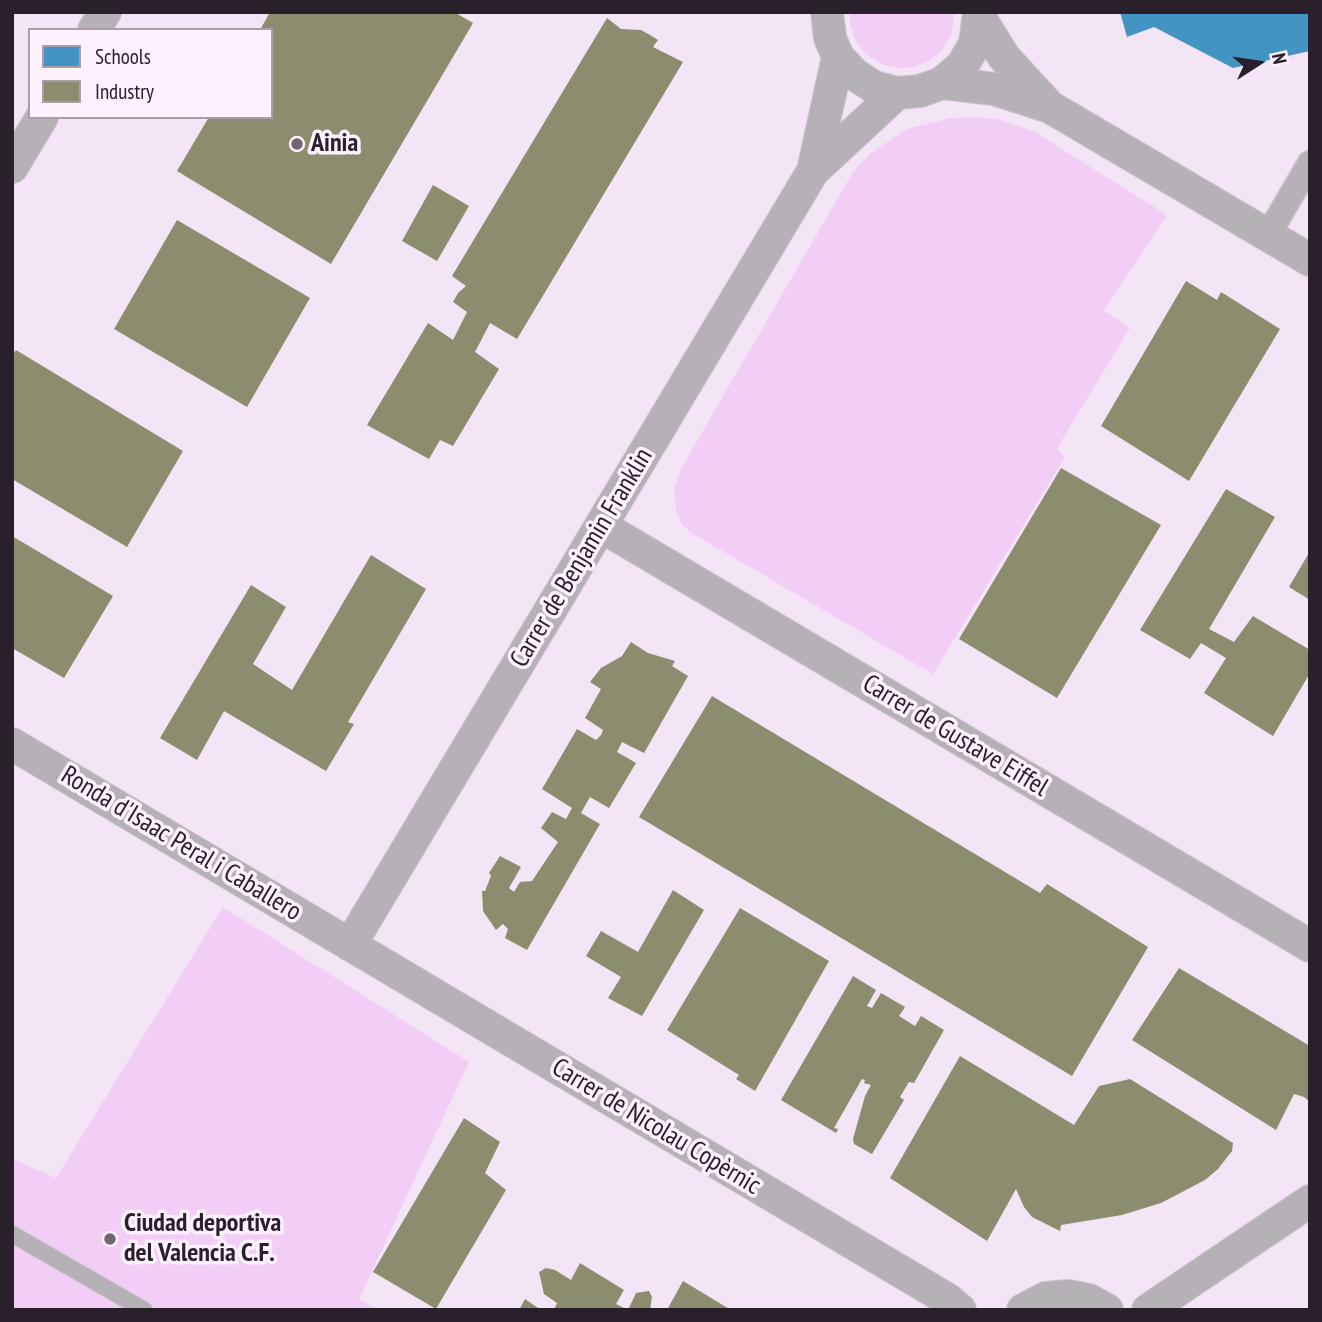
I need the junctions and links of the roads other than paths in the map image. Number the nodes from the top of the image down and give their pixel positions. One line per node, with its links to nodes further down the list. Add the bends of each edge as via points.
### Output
1 (105, 12): 4 (street)
2 (827, 12): 5 (street)
3 (980, 15): 6 (street, via 975,44 961,66); 8 (street, via 1004,57)
4 (95, 28)
5 (838, 57): 7 (street, via 874,87); 12 (street, Carrer de Benjamin Franklin)
6 (942, 83): 7 (street); 8 (street, via 994,89)
7 (897, 93): 12 (street, Carrer de Benjamin Franklin)
8 (1050, 107): 13 (street)
9 (41, 119): 11 (street)
10 (1310, 163): 13 (street)
11 (12, 167)
12 (813, 171): 15 (street, Carrer de Benjamin Franklin)
13 (1268, 235): 14 (street)
14 (1310, 260)
15 (601, 526): 17 (street, Carrer de Benjamin Franklin); 18 (street, Carrer de Gustave Eiffel)
16 (12, 744): 17 (street, Ronda d'Isaac Peral i Caballero)
17 (350, 945): 22 (street, Carrer de Nicolau Copèrnic)
18 (1310, 946)
19 (1310, 1201): 25 (street)
20 (12, 1234): 21 (lane)
21 (144, 1310)
22 (960, 1310)
23 (1023, 1310): 24 (street, via 1046,1298 1068,1296)
24 (1107, 1310)
25 (1148, 1310)

